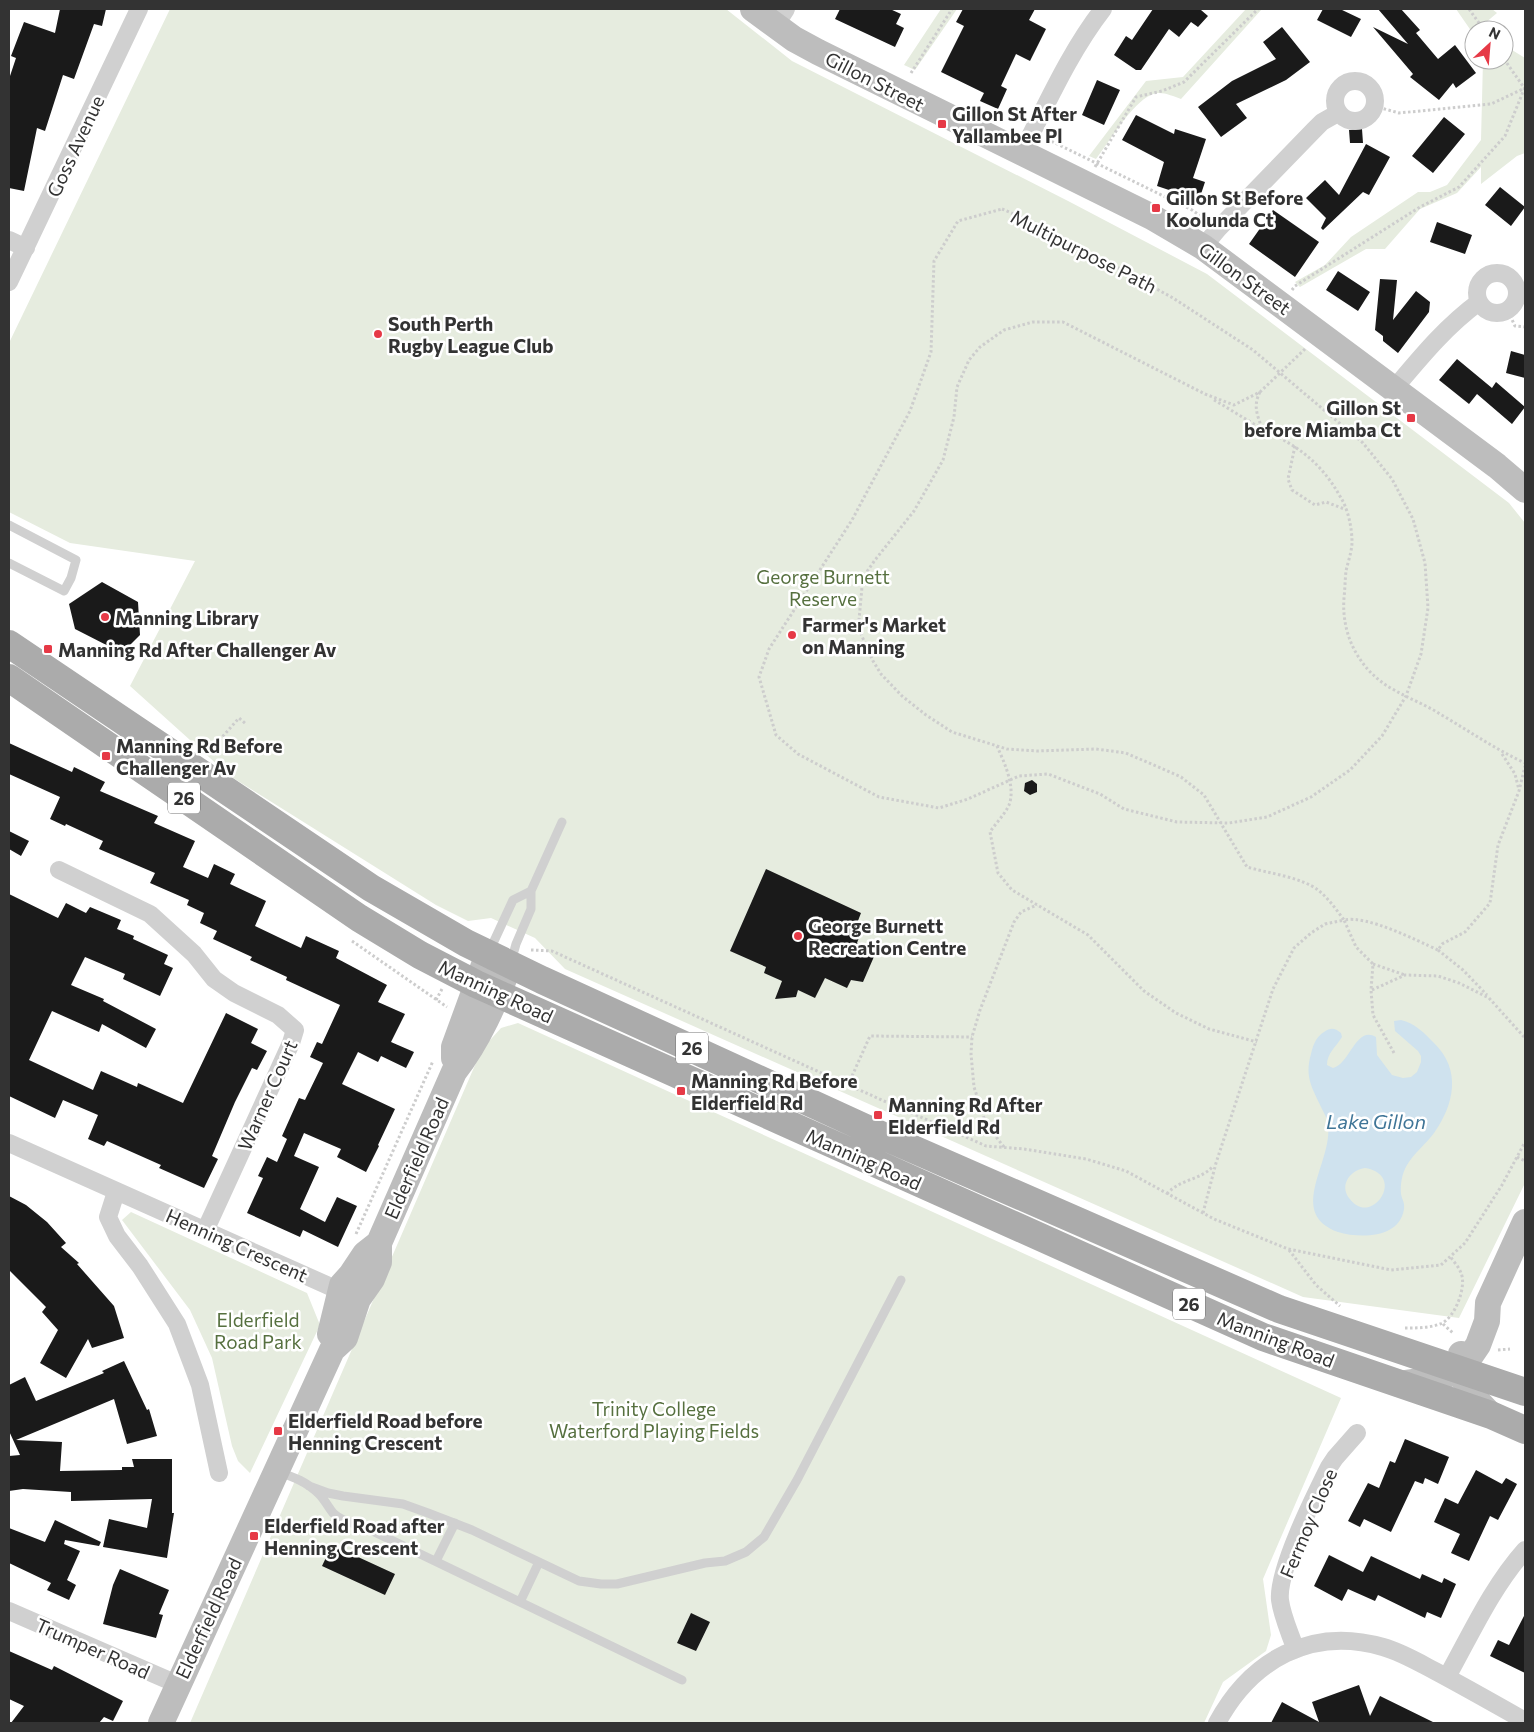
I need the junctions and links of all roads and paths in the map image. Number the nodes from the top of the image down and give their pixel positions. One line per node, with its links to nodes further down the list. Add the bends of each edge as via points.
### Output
1 (140, 9): 20 (street, Goss Avenue)
2 (754, 9): 7 (street, Gillon Street)
3 (952, 9): 10 (path)
4 (1103, 9): 15 (street, via 1069,60)
5 (1258, 9): 16 (path, via 1184,82 1136,97)
6 (1469, 9): 8 (path)
7 (781, 17): 15 (street, Gillon Street, via 794,39)
8 (1477, 20)
9 (1512, 70): 11 (path)
10 (911, 73)
11 (1525, 88): 12 (path, via 1491,104 1399,113); 23 (path, via 1505,136 1459,187 1420,206 1295,286)
12 (1374, 106): 13 (street, via 1369,116 1360,121 1349,121); 13 (street, via 1374,95 1368,86 1351,81 1337,92 1334,102)
13 (1338, 113): 19 (street, via 1322,122)
14 (1047, 139): 16 (path)
15 (1021, 154): 16 (street, Gillon Street)
16 (1090, 174): 17 (path, via 1192,210); 19 (street, Gillon Street, via 1152,217)
17 (1207, 221)
18 (9, 240): 20 (street)
19 (1204, 247): 23 (street, Gillon Street)
20 (26, 248): 21 (street, Goss Avenue)
21 (9, 282)
22 (1479, 302): 24 (street, via 1489,312); 24 (street, via 1477,293 1482,280 1494,273 1503,274 1511,278 1517,291 1516,300); 28 (street, via 1442,332)
23 (1281, 304): 26 (street, Gillon Street)
24 (1508, 311): 25 (path, via 1515,326)
25 (1525, 326)
26 (1321, 335): 27 (path); 28 (street, Gillon Street)
27 (1280, 372): 29 (path); 39 (path, Multipurpose Path, via 1363,443 1392,479 1412,519 1425,563 1428,608 1421,654); 45 (path, Multipurpose Path, via 1254,350 1173,298 1046,228 1002,209 958,221 934,261 931,352 910,412 852,520 769,649 760,677 776,735 798,754 879,797 939,808)
28 (1393, 390): 33 (street, Gillon Street)
29 (1260, 392): 30 (path, via 1234,405); 31 (path, via 1255,402)
30 (1205, 394): 31 (path); 42 (path, via 1062,322 1033,322 1004,330 980,347 969,360 957,387 954,417 943,460 914,511 866,573 860,595 859,620 861,634 873,661 902,696 952,732)
31 (1262, 428): 32 (path)
32 (1295, 446): 34 (path, via 1311,458 1330,480); 34 (path, via 1288,479 1292,490 1315,505 1326,502)
33 (1525, 490)
34 (1347, 510): 39 (path, via 1352,542 1346,572 1345,630 1372,675)
35 (9, 525): 36 (lane, via 76,560 64,591)
36 (9, 563)
37 (9, 644): 54 (main road, Manning Road / 26, via 370,888 461,940)
38 (9, 678): 57 (main road, Manning Road / 26, via 359,918)
39 (1406, 696): 43 (path); 48 (path, Multipurpose Path, via 1382,736 1350,770 1310,797 1267,817)
40 (246, 724): 41 (path, via 239,718)
41 (216, 744)
42 (997, 746): 45 (path); 48 (path, via 1037,751 1096,749 1126,754 1181,777 1204,795)
43 (1500, 751): 44 (path); 46 (path, via 1515,774)
44 (1525, 764): 46 (path)
45 (1009, 780): 48 (path, Multipurpose Path, via 1048,774 1100,794 1124,809 1177,822); 51 (path, via 1012,793 1009,805 990,832 998,873 1012,890)
46 (1520, 791): 53 (path, via 1498,845 1490,903 1465,932 1442,944)
47 (562, 822): 50 (lane)
48 (1221, 823): 52 (path, via 1247,867 1316,889)
49 (59, 870): 78 (street, Warner Court, via 150,914 194,954 214,979 278,1015 295,1030)
50 (531, 891): 54 (lane, via 531,909); 54 (lane, via 513,900)
51 (1037, 905): 62 (path, via 1021,912 1014,922); 64 (path, via 1088,935 1144,991 1176,1013 1209,1029)
52 (1344, 920): 53 (path, via 1371,923); 55 (path, via 1356,946); 64 (path, via 1325,924 1294,948 1273,989)
53 (1438, 950): 59 (path, via 1464,970)
54 (509, 956): 57 (street, Elderfield Road); 67 (path, via 552,951); 88 (main road, Manning Road / 26, via 874,1132 1278,1309)
55 (1374, 964): 56 (path); 58 (path)
56 (1406, 975): 58 (path); 59 (path, via 1438,976)
57 (488, 989): 66 (street, Elderfield Road); 89 (main road, Manning Road / 26, via 1263,1337)
58 (1371, 990): 65 (path, via 1373,1015)
59 (1490, 998): 63 (path)
60 (436, 1000): 61 (path)
61 (451, 1010)
62 (972, 1037): 67 (path, via 870,1036); 70 (path, via 974,1087 986,1124)
63 (1525, 1038)
64 (1257, 1042): 73 (path)
65 (1394, 1053)
66 (445, 1063): 79 (path); 83 (street, Elderfield Road, via 379,1243 379,1262 372,1279)
67 (848, 1085): 70 (path, via 986,1146)
68 (1525, 1142): 71 (path)
69 (9, 1143): 74 (street, Henning Crescent)
70 (1004, 1147): 75 (path, via 1086,1158 1126,1172)
71 (1517, 1156): 72 (path); 81 (path, via 1465,1243)
72 (1525, 1160)
73 (1216, 1163): 75 (path, via 1208,1172 1182,1183); 76 (path)
74 (116, 1192): 78 (street, Henning Crescent); 95 (street, via 108,1217 117,1236 177,1324 200,1385)
75 (1167, 1194): 76 (path)
76 (1203, 1213): 80 (path)
77 (1525, 1222): 88 (street, via 1488,1303 1472,1315 1462,1338)
78 (205, 1231): 83 (street, Henning Crescent)
79 (352, 1242)
80 (1288, 1249): 81 (path, via 1390,1270 1440,1265); 84 (path, via 1316,1285 1339,1305)
81 (1450, 1256): 85 (path, via 1461,1273 1463,1287 1455,1310)
82 (901, 1280): 100 (lane, via 796,1480 764,1536 746,1552 725,1561 617,1584 579,1581)
83 (349, 1295): 94 (street, Elderfield Road, via 345,1338 332,1350)
84 (1348, 1308)
85 (1443, 1324): 86 (path, via 1420,1328); 87 (path)
86 (1397, 1325)
87 (1454, 1334)
88 (1460, 1370): 89 (street, via 1435,1379); 90 (main road, Manning Road / 26); 91 (street, via 1467,1389)
89 (1399, 1384): 91 (main road, Manning Road / 26)
90 (1525, 1392)
91 (1491, 1415): 92 (main road, Manning Road / 26)
92 (1525, 1430)
93 (1357, 1433): 103 (street, Fermoy Close, via 1327,1472 1283,1575 1280,1600)
94 (275, 1471): 96 (lane); 106 (street, Elderfield Road)
95 (218, 1474)
96 (309, 1486): 97 (lane, via 343,1496 404,1504); 99 (lane, via 340,1518)
97 (455, 1523): 99 (lane); 100 (lane)
98 (1525, 1550): 104 (street, via 1494,1594)
99 (436, 1562): 101 (lane)
100 (539, 1562): 101 (lane)
101 (520, 1602): 105 (lane)
102 (9, 1611): 106 (street, Trumper Road)
103 (1295, 1648): 104 (street, via 1343,1641 1366,1643 1395,1651); 109 (street, via 1274,1659 1248,1681)
104 (1447, 1677): 107 (street)
105 (682, 1680)
106 (178, 1684): 108 (street, Elderfield Road)
107 (1525, 1721)
108 (161, 1723)
109 (1217, 1723)

